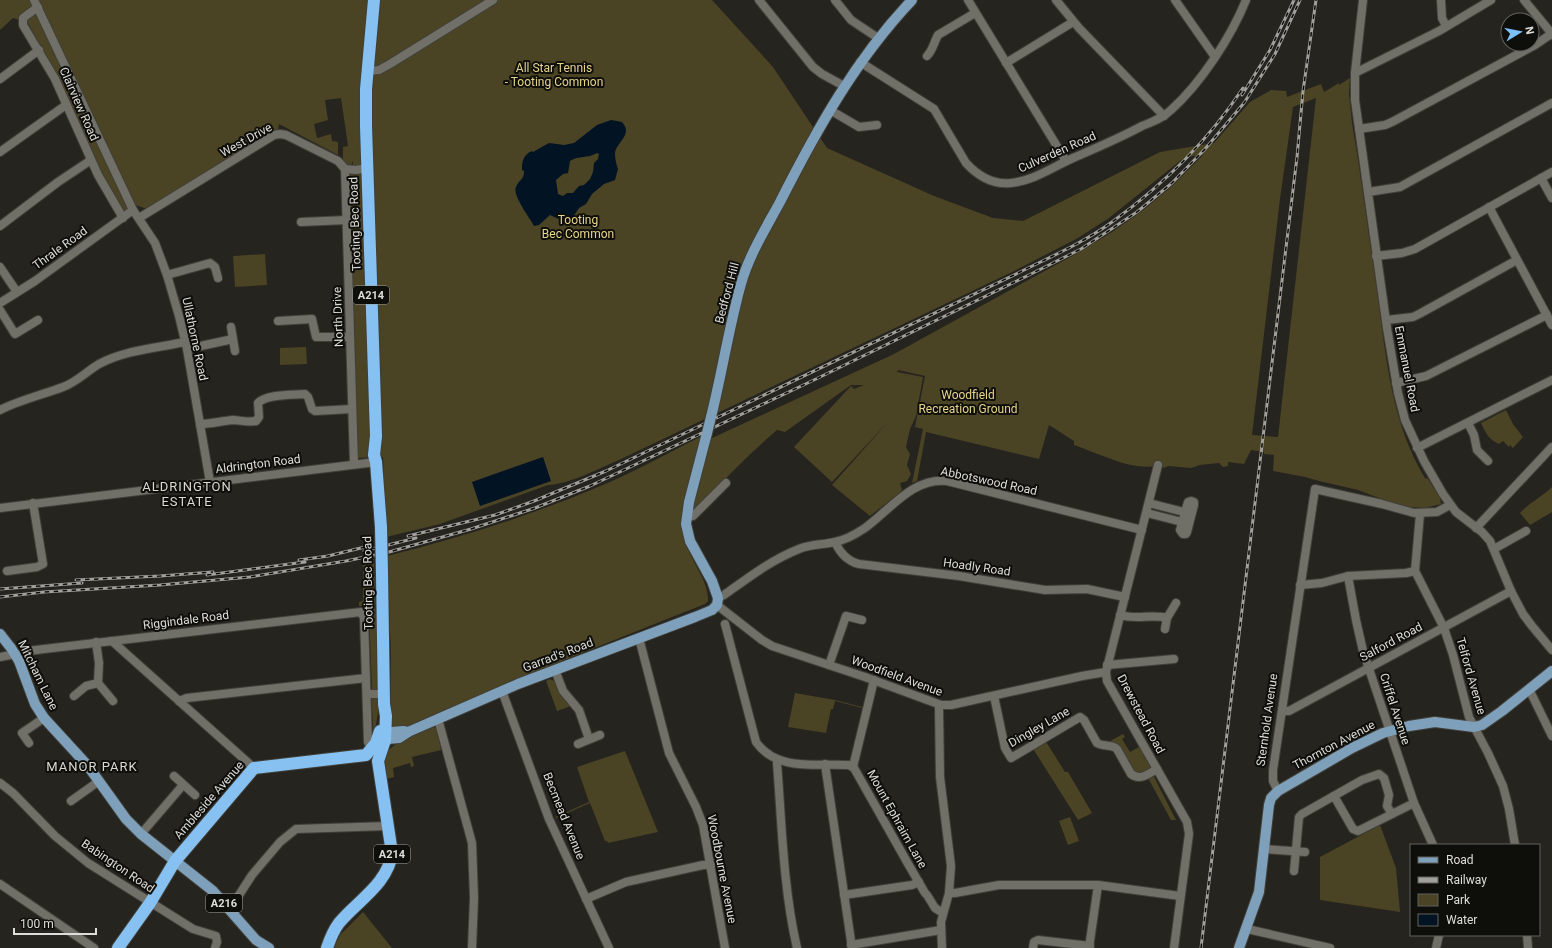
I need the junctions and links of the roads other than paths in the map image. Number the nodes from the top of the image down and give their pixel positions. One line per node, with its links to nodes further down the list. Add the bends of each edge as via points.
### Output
1 (374, 0): 25 (highway, Tooting Bec Road / A214)
2 (493, 0): 25 (street, via 390,64 379,70)
3 (759, 0): 28 (street, via 813,67)
4 (835, 0): 19 (street, via 852,20)
5 (912, 0): 19 (main road, Bedford Hill)
6 (968, 0): 15 (street)
7 (1056, 0): 16 (street)
8 (1175, 0): 22 (street)
9 (1246, 0): 22 (street, Culverden Road)
10 (1363, 0): 26 (street, Emmanuel Road)
11 (1441, 0): 17 (street, via 1442,18)
12 (1491, 0): 17 (street)
13 (1524, 0): 18 (street)
14 (36, 4): 20 (street, Clairview Road, via 23,18 23,25); 45 (street, Ullathorne Road)
15 (975, 14): 21 (street, via 938,35 932,51); 24 (street)
16 (1073, 22): 24 (street); 32 (street)
17 (1446, 26): 26 (street)
18 (1552, 35): 34 (street, via 1392,122)
19 (878, 38): 23 (main road, Bedford Hill)
20 (39, 50): 27 (street); 30 (street, Clairview Road, via 55,78)
21 (927, 56)
22 (1215, 56): 32 (street, Culverden Road, via 1181,101)
23 (860, 62): 28 (main road, Bedford Hill); 37 (street, Culverden Road, via 934,109 966,163 981,177 1003,183 1019,182)
24 (1006, 63): 37 (street)
25 (368, 71): 38 (highway, Tooting Bec Road / A214)
26 (1355, 73): 34 (street, Emmanuel Road)
27 (0, 79)
28 (844, 86): 31 (main road, Bedford Hill)
29 (1552, 103): 42 (street, via 1400,187)
30 (66, 105): 35 (street); 36 (street, Clairview Road)
31 (830, 110): 33 (street, via 859,126); 90 (main road, Bedford Hill, bridge, via 805,152 741,283)
32 (1164, 116): 37 (street, Culverden Road)
33 (877, 125)
34 (1358, 129): 42 (street, Emmanuel Road)
35 (0, 152)
36 (91, 160): 46 (street, Clairview Road); 50 (street)
37 (1066, 161)
38 (367, 168): 39 (street); 78 (highway, Tooting Bec Road / A214)
39 (345, 169): 47 (street, West Drive, via 338,161 286,135 274,135); 48 (street, North Drive)
40 (1552, 172): 41 (street)
41 (1541, 178): 43 (street); 44 (street)
42 (1368, 192): 51 (street, Emmanuel Road)
43 (1552, 198)
44 (1489, 207): 51 (street, via 1415,249); 52 (street)
45 (133, 210): 46 (street, Thrale Road); 47 (street, Ullathorne Road)
46 (123, 218): 56 (street, Thrale Road)
47 (139, 218): 54 (street, Ullathorne Road, via 155,243)
48 (347, 220): 49 (street); 65 (street, North Drive)
49 (301, 222)
50 (0, 226)
51 (1376, 256): 61 (street, Emmanuel Road)
52 (1517, 260): 59 (street); 61 (street, via 1413,317)
53 (0, 268): 56 (street)
54 (167, 275): 55 (street, via 210,263 215,267); 67 (street, Ullathorne Road)
55 (218, 278)
56 (18, 292): 57 (street, Thrale Road)
57 (0, 303)
58 (0, 310): 60 (street, via 15,334)
59 (1546, 315): 63 (street); 70 (street, via 1426,376)
60 (38, 320)
61 (1386, 320): 70 (street, Emmanuel Road)
62 (278, 321): 65 (street, via 312,319 316,337)
63 (1552, 325)
64 (231, 327): 66 (street)
65 (350, 337): 71 (street, North Drive)
66 (233, 339): 67 (street); 68 (street)
67 (186, 346): 72 (street, via 120,356 100,364 74,382); 74 (street, Ullathorne Road)
68 (235, 351)
69 (1552, 380): 73 (street)
70 (1396, 383): 76 (street, Emmanuel Road, via 1405,420)
71 (352, 409): 74 (street, via 315,410 312,409 305,394 278,396 258,403 259,417 256,421 233,420); 79 (street, North Drive)
72 (0, 410)
73 (1468, 423): 76 (street); 77 (street, via 1477,450)
74 (200, 424): 81 (street, Ullathorne Road)
75 (1552, 447): 92 (street)
76 (1417, 448): 85 (street, Emmanuel Road)
77 (1488, 461)
78 (376, 462): 79 (street, Aldrington Road); 132 (highway, Tooting Bec Road / A214, bridge, via 381,527)
79 (354, 464): 81 (street, Aldrington Road)
80 (1158, 466): 84 (street, Drewstead Road)
81 (210, 482): 83 (street, Aldrington Road)
82 (726, 483): 90 (street, via 693,516)
83 (33, 503): 86 (street, Aldrington Road); 97 (street, via 43,564)
84 (1149, 503): 87 (street); 88 (street, Drewstead Road)
85 (1450, 505): 89 (street, via 1437,512); 92 (street, Emmanuel Road, via 1460,517)
86 (0, 508)
87 (1184, 512): 91 (street); 91 (street, via 1188,502 1194,502 1186,534 1180,530)
88 (1147, 513): 91 (street); 93 (street, Drewstead Road)
89 (1420, 514): 98 (street); 100 (street, Sternhold Avenue, via 1315,489)
90 (687, 517): 103 (main road, Bedford Hill, via 690,541 712,581)
91 (1182, 522)
92 (1476, 528): 96 (street, Emmanuel Road, via 1488,538)
93 (1142, 530): 95 (street, Abbotswood Road, via 940,480 918,487 865,528); 102 (street, Drewstead Road)
94 (1526, 531): 96 (street)
95 (835, 542): 102 (street, Hoadly Road, via 845,557 859,564 1045,590 1087,589); 103 (street, Abbotswood Road, via 800,548 769,563)
96 (1494, 549): 101 (street, Emmanuel Road)
97 (7, 571)
98 (1415, 571): 99 (street); 109 (street, Telford Avenue)
99 (1348, 576): 100 (street, via 1322,583); 120 (street, Criffel Avenue, via 1359,636)
100 (1300, 585): 136 (street, Sternhold Avenue)
101 (1511, 591): 109 (street, Salford Road); 115 (street, Emmanuel Road, via 1528,622)
102 (1124, 597): 105 (street, Drewstead Road)
103 (718, 601): 112 (main road, Garrad's Road, via 712,610); 119 (street, Woodfield Avenue, via 766,643)
104 (1176, 603): 106 (street)
105 (1120, 615): 106 (street, via 1128,618); 121 (street, Drewstead Road)
106 (1167, 618): 110 (street)
107 (862, 620): 119 (street, via 846,616)
108 (725, 624): 147 (street, Mount Ephraim Lane, via 756,742 766,753)
109 (1444, 628): 120 (street, Salford Road); 139 (street, Telford Avenue)
110 (1165, 629)
111 (0, 634): 116 (main road, Mitcham Lane / A216)
112 (639, 638): 122 (main road, Garrad's Road); 171 (street, Woodbourne Avenue, via 669,753 696,807 704,832)
113 (112, 641): 114 (street, Riggindale Road); 124 (street, Riggindale Road, via 361,612 364,618); 134 (street)
114 (96, 642): 116 (street, Riggindale Road); 126 (street)
115 (1552, 650)
116 (15, 654): 117 (street, Riggindale Road); 137 (main road, Mitcham Lane / A216, via 35,704)
117 (0, 657)
118 (1174, 659): 121 (street, Woodfield Avenue)
119 (829, 665): 125 (street, Woodfield Avenue)
120 (1369, 668): 136 (street, Salford Road, via 1290,710); 140 (street, Criffel Avenue)
121 (1107, 669): 131 (street, Woodfield Avenue); 152 (street, Drewstead Road, via 1107,681)
122 (555, 670): 128 (main road, Garrad's Road); 143 (street, via 563,691 579,710)
123 (1552, 671): 127 (main road)
124 (366, 678): 129 (street); 134 (street, via 187,698)
125 (874, 680): 135 (street, Woodfield Avenue); 150 (street)
126 (98, 683): 130 (street, via 86,686); 133 (street)
127 (1529, 689): 139 (main road, via 1490,721); 142 (street)
128 (502, 691): 138 (main road, Garrad's Road); 179 (street, Becmead Avenue, via 549,819)
129 (367, 694): 132 (street); 144 (street)
130 (74, 696)
131 (994, 696): 135 (street, Woodfield Avenue, via 948,706); 152 (street, Dingley Lane, via 1005,750 1011,758 1080,717 1097,743 1114,746 1117,749 1131,774 1138,778)
132 (384, 699): 144 (highway, Tooting Bec Road / A214, via 386,712)
133 (113, 701)
134 (179, 701): 151 (street)
135 (941, 705): 176 (street, via 940,777 951,860)
136 (1282, 711): 157 (street, Sternhold Avenue, via 1272,776)
137 (44, 718): 145 (street, via 22,733); 154 (main road, Mitcham Lane / A216)
138 (438, 719): 144 (main road, Garrad's Road, via 399,738); 196 (street, via 472,843)
139 (1474, 727): 140 (main road, Thornton Avenue, via 1435,722); 166 (street, Telford Avenue, via 1503,786)
140 (1389, 732): 157 (main road, Thornton Avenue, via 1352,748); 161 (street, Criffel Avenue)
141 (600, 735): 143 (street)
142 (1552, 736)
143 (589, 739): 146 (street)
144 (376, 742): 148 (highway, A214); 148 (highway); 151 (highway, Ambleside Avenue)
145 (29, 743)
146 (578, 744)
147 (778, 760): 149 (street, Mount Ephraim Lane, via 799,764); 199 (street, via 786,887)
148 (378, 761): 163 (highway, A214)
149 (825, 764): 150 (street, Mount Ephraim Lane); 177 (street)
150 (853, 767): 173 (street, Mount Ephraim Lane, via 860,775)
151 (254, 768): 170 (highway, Ambleside Avenue)
152 (1157, 769): 178 (street, Drewstead Road, via 1187,822 1188,834)
153 (174, 776): 156 (street)
154 (99, 781): 160 (street); 164 (main road, Mitcham Lane / A216, via 116,806)
155 (0, 783): 180 (street, Babington Road, via 55,836 88,863)
156 (183, 785): 158 (street); 164 (street)
157 (1278, 791): 167 (main road, via 1271,798 1269,805)
158 (195, 795)
159 (1334, 796): 162 (street, via 1356,831 1362,831); 162 (street, via 1366,778 1381,774 1389,795 1387,806); 168 (street, via 1300,815)
160 (71, 801)
161 (1414, 803): 162 (street); 165 (street, Criffel Avenue)
162 (1392, 814)
163 (388, 826): 181 (street, via 296,829 280,842 252,876); 195 (highway, A214, via 392,854 390,864 373,889 340,921)
164 (141, 834): 170 (main road, Mitcham Lane / A216)
165 (1433, 844)
166 (1516, 844)
167 (1264, 850): 168 (street); 183 (main road, via 1259,892)
168 (1296, 852): 169 (street); 172 (street)
169 (1306, 852)
170 (175, 861): 180 (highway, Ambleside Avenue); 181 (main road, Mitcham Lane / A216, via 214,891)
171 (707, 865): 179 (street, via 626,882); 198 (street, Woodbourne Avenue)
172 (1294, 871)
173 (919, 882): 177 (street); 182 (street, Mount Ephraim Lane, via 935,908)
174 (0, 884): 191 (street)
175 (1098, 885): 176 (street, via 999,885); 178 (street); 189 (street)
176 (949, 893): 182 (street)
177 (844, 895): 188 (street)
178 (1180, 896): 190 (street, Drewstead Road)
179 (586, 900): 197 (street, Becmead Avenue)
180 (150, 903): 192 (highway, Ambleside Avenue); 193 (street, Babington Road, via 193,929 216,936)
181 (230, 909): 194 (main road, Mitcham Lane / A216, via 256,940)
182 (943, 913): 184 (street)
183 (1246, 928): 202 (main road); 203 (street)
184 (941, 930): 188 (street); 200 (street)
185 (1439, 936): 204 (street)
186 (1527, 936): 205 (street)
187 (1041, 945): 189 (street); 201 (street, via 1038,940 1034,942)
188 (851, 946)
189 (1090, 947)
190 (1175, 947)
191 (94, 948)
192 (118, 948)
193 (215, 948)
194 (270, 948)
195 (327, 948)
196 (472, 948)
197 (609, 948)
198 (725, 948)
199 (796, 948)
200 (942, 948)
201 (1033, 948)
202 (1240, 948)
203 (1330, 948)
204 (1436, 948)
205 (1528, 948)

